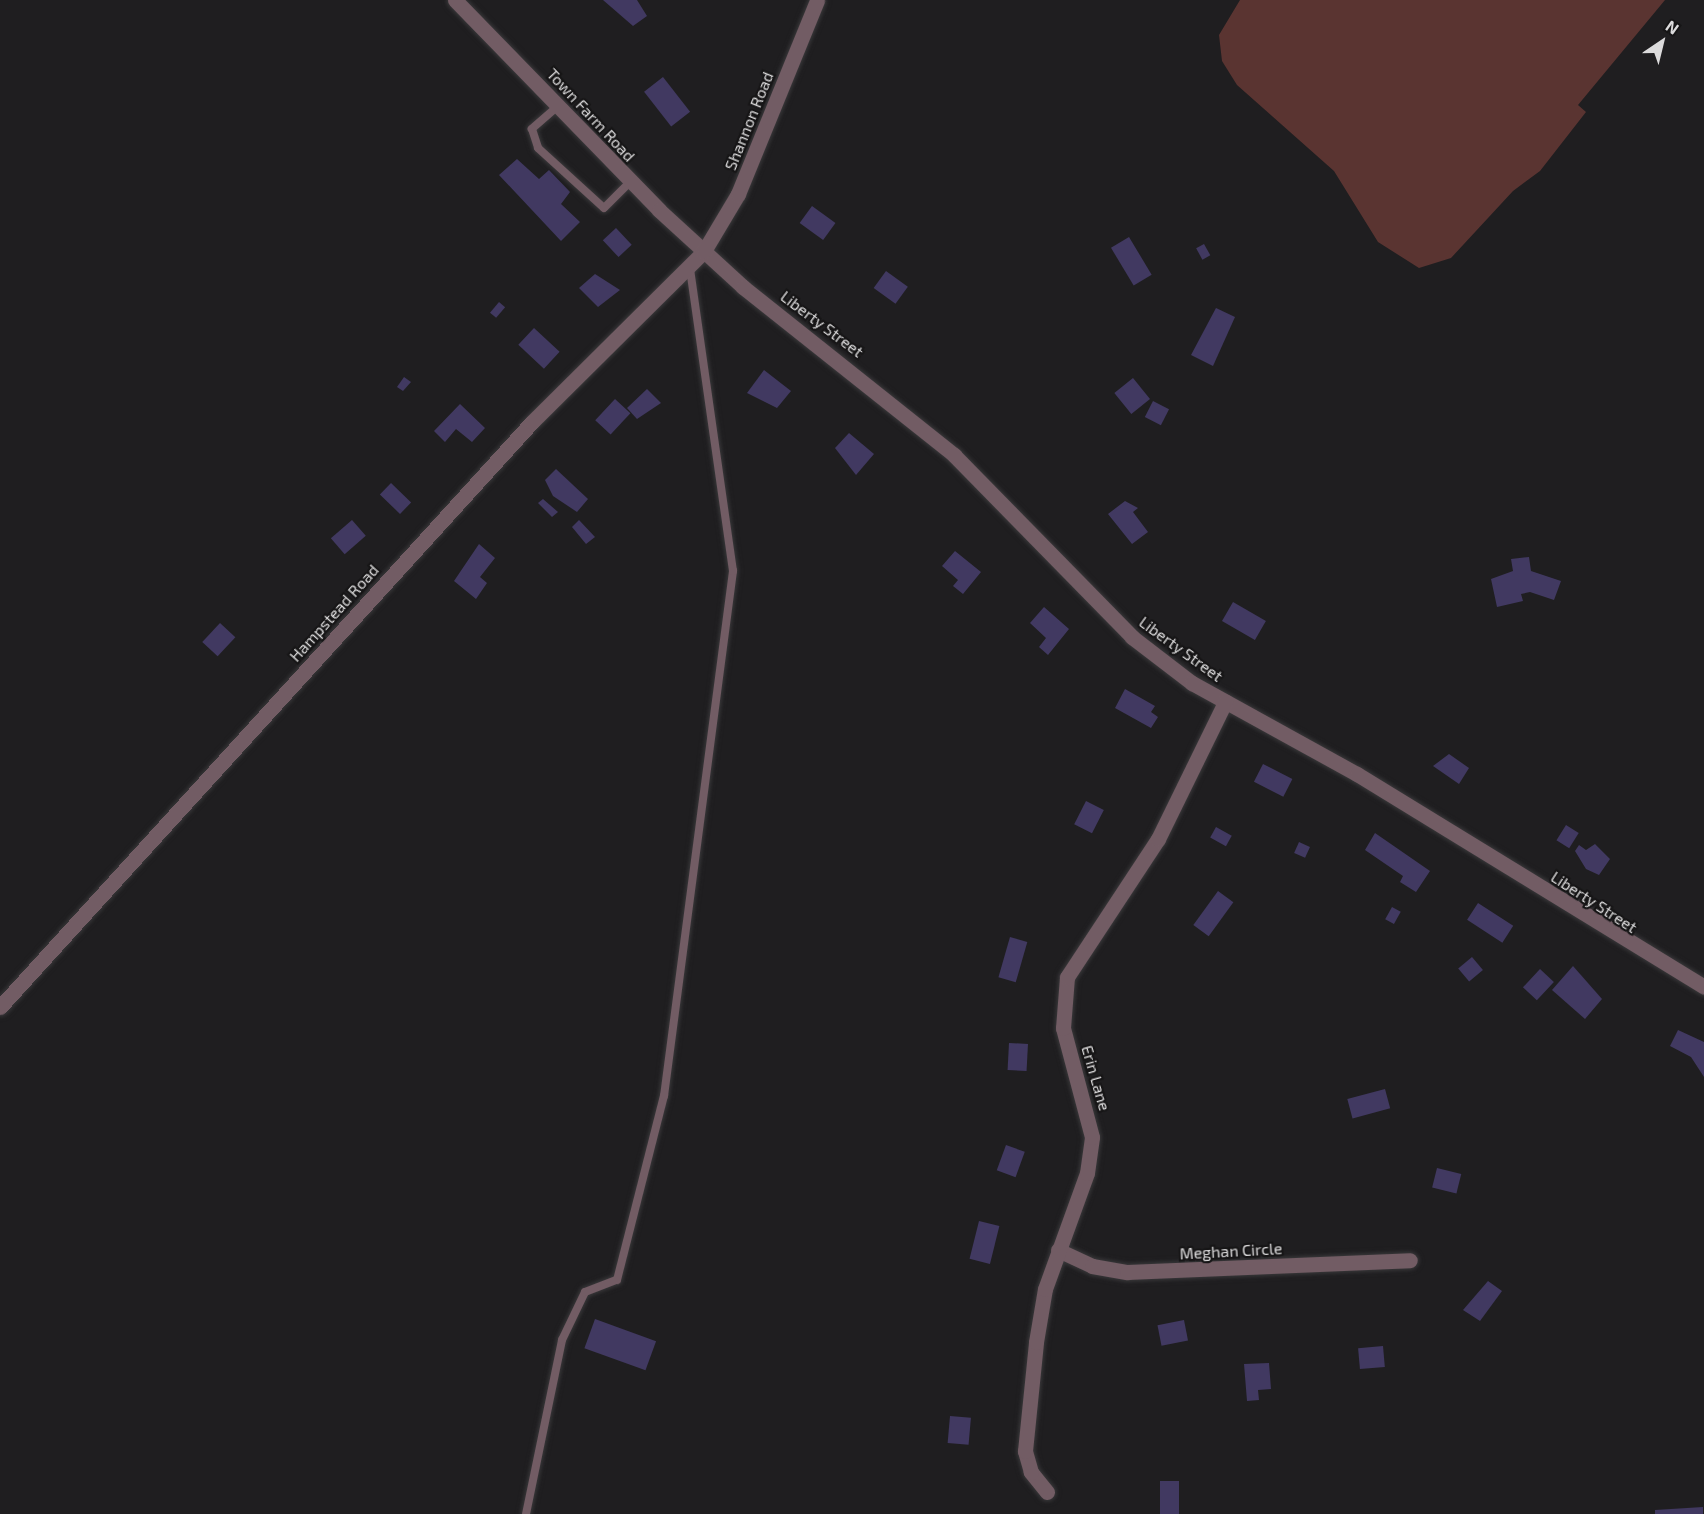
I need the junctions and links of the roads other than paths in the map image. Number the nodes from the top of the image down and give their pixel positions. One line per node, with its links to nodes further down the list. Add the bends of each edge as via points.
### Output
1 (455, 0): 3 (street, Town Farm Road)
2 (817, 0): 5 (street, Shannon Road, via 738,194)
3 (559, 105): 4 (street, Town Farm Road); 4 (lane, via 532,129 538,148 604,208)
4 (630, 182): 5 (street, Town Farm Road)
5 (704, 251): 6 (street, Hampstead Road); 7 (street, Liberty Street, via 947,448 1132,637)
6 (690, 267): 9 (street, Hampstead Road, via 526,429); 13 (lane, via 732,583 664,1096 617,1280 585,1292 562,1341)
7 (1225, 702): 8 (street, Liberty Street, via 1357,774); 10 (street, Erin Lane, via 1158,839 1067,977 1063,1029 1092,1137 1087,1173)
8 (1704, 987)
9 (0, 1007)
10 (1058, 1250): 11 (street, Meghan Circle, via 1092,1266 1127,1272); 12 (street, Erin Lane, via 1036,1342 1025,1451 1031,1472)
11 (1410, 1260)
12 (1047, 1492)
13 (526, 1514)

